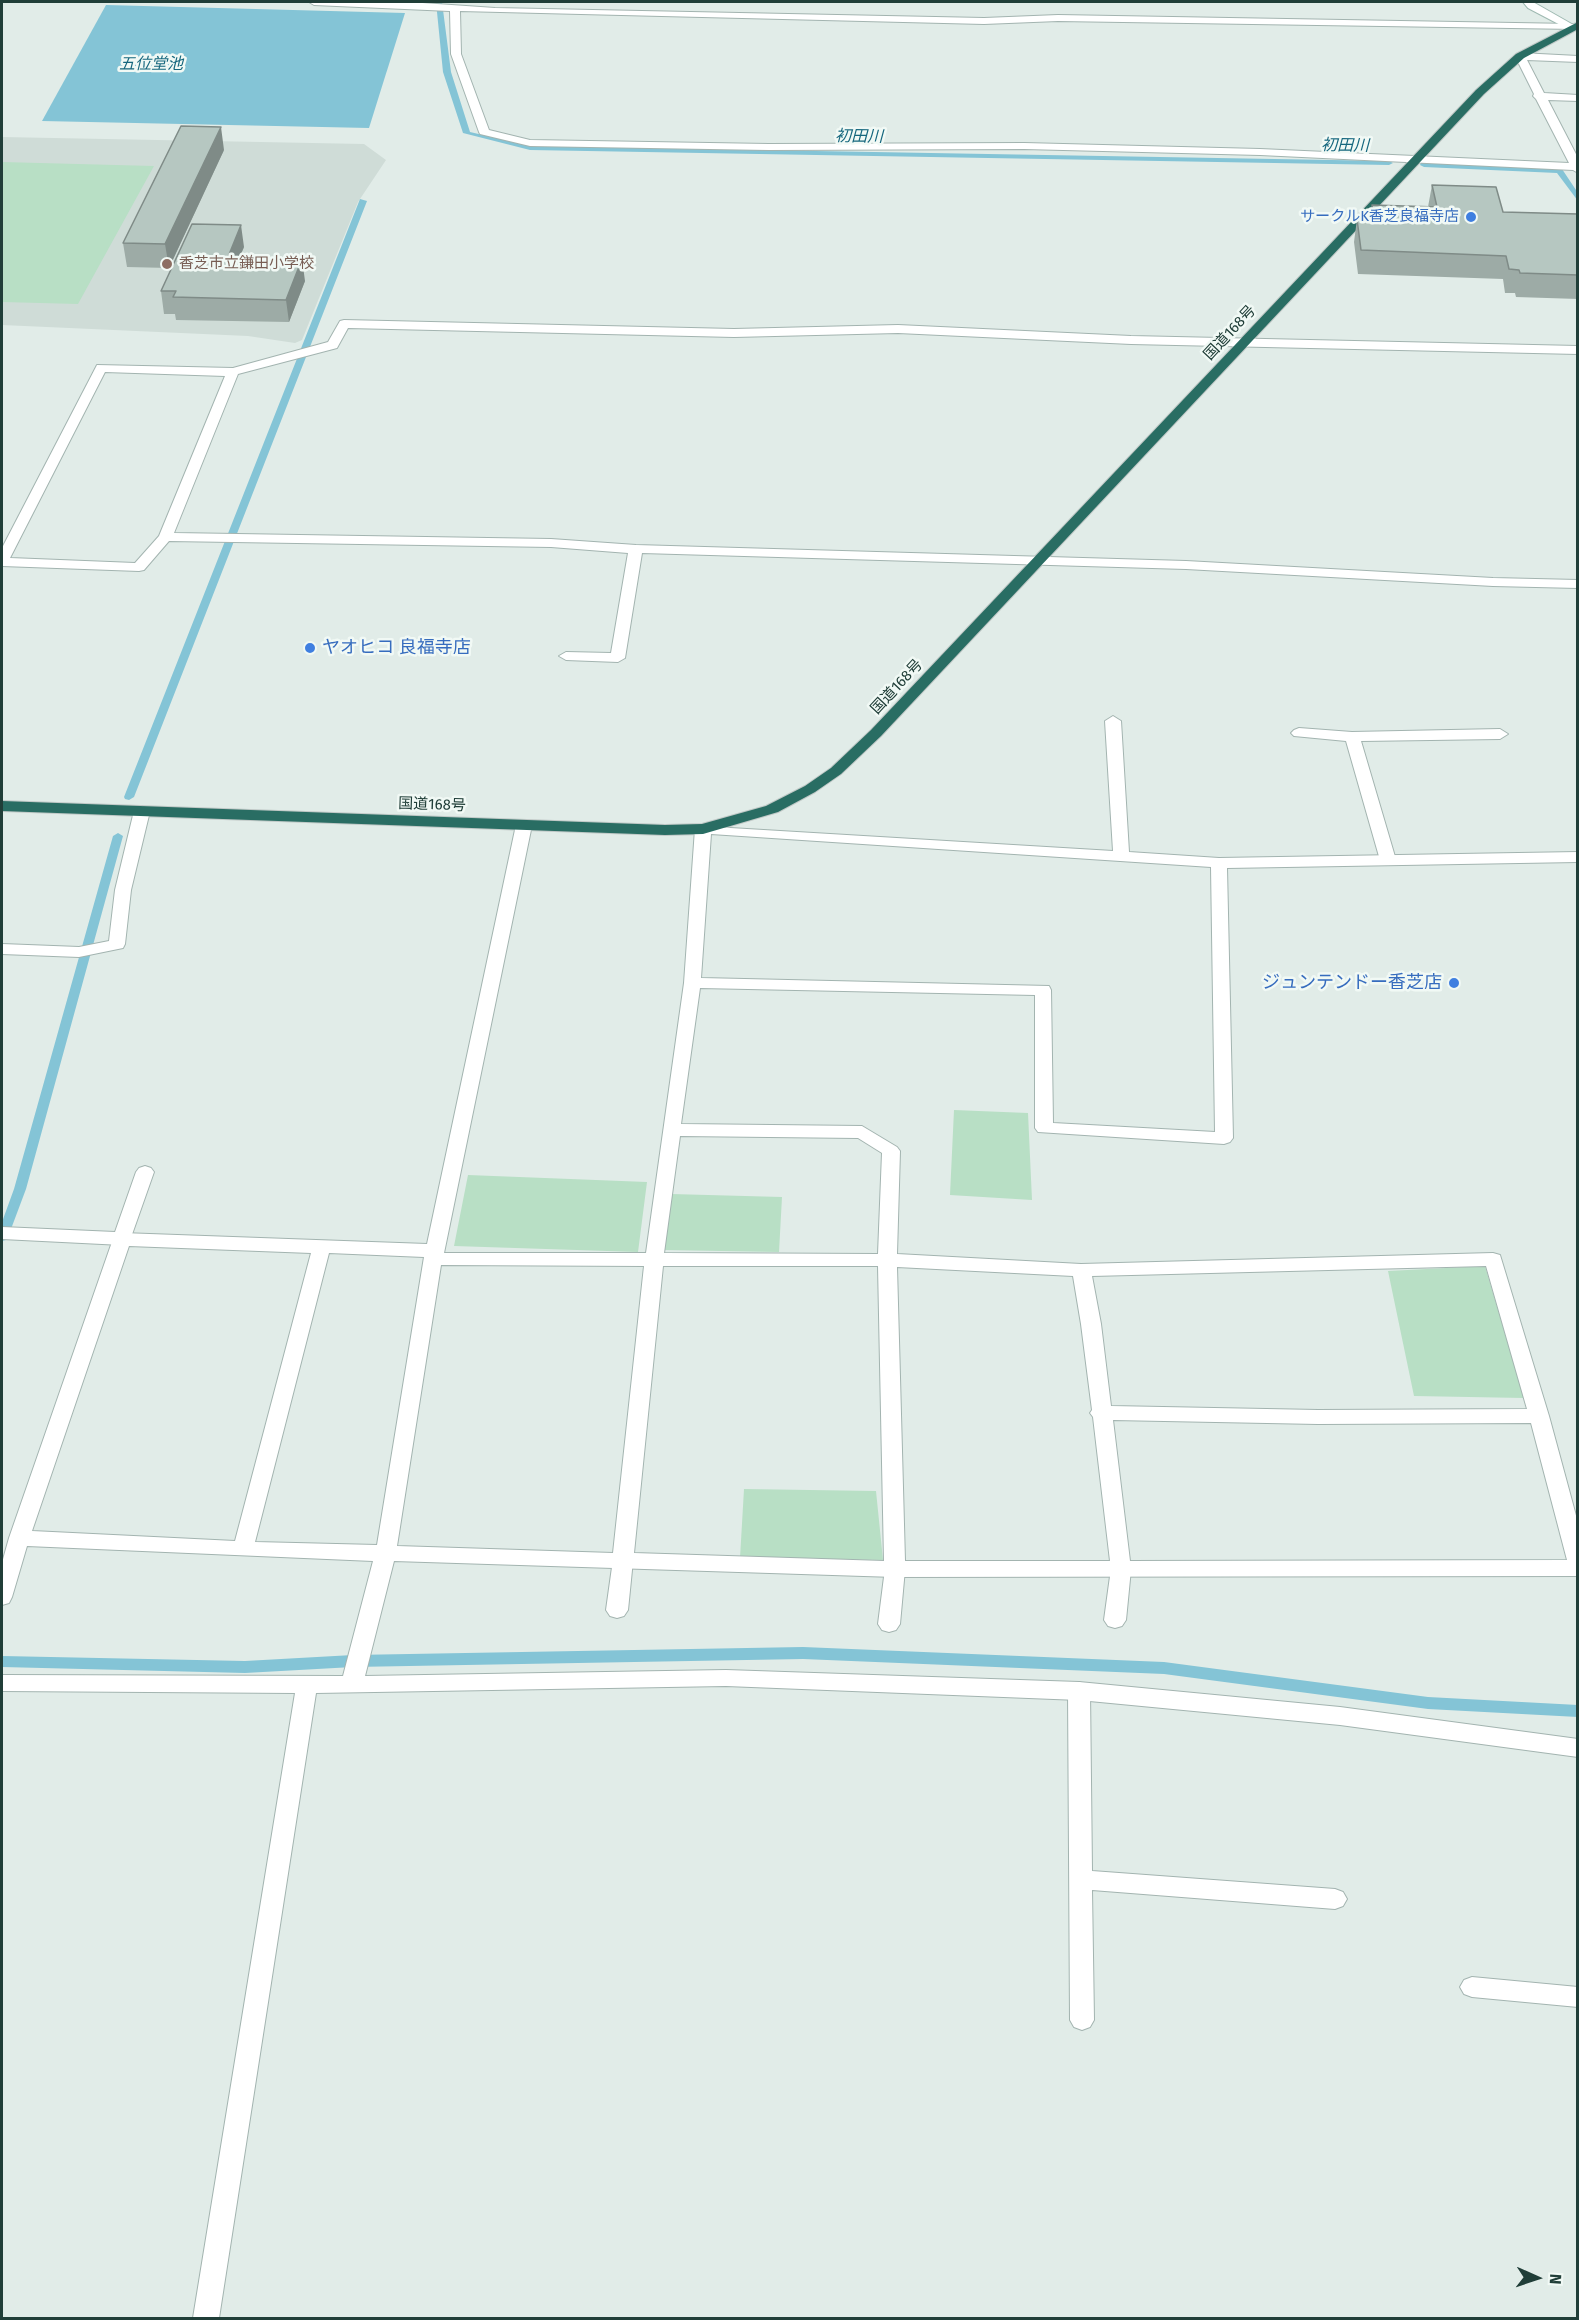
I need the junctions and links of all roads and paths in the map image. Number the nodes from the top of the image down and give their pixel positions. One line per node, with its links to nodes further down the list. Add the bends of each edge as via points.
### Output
1 (314, 2): 3 (street)
2 (1528, 2): 4 (street)
3 (451, 8): 4 (street, via 984,21 1058,18); 9 (street, via 456,54 484,132 530,143 1024,146)
4 (1575, 26): 5 (highway, 国道168号)
5 (1520, 56): 6 (street); 7 (street); 9 (highway, 国道168号)
6 (1578, 59)
7 (1538, 96): 8 (street); 10 (street)
8 (1578, 98)
9 (1415, 160): 10 (street); 11 (highway, 国道168号)
10 (1577, 169)
11 (1245, 342): 12 (street); 13 (street, via 898,329 734,333 344,324 333,345); 16 (highway, 国道168号)
12 (1578, 350)
13 (233, 372): 14 (street); 17 (street, via 101,368)
14 (165, 537): 15 (street, via 551,543); 17 (street, via 139,567)
15 (636, 549): 16 (street); 19 (street, via 618,658)
16 (1038, 561): 18 (street); 27 (highway, 国道168号, via 836,771 772,809)
17 (2, 562)
18 (1578, 584)
19 (566, 656)
20 (1113, 721): 28 (street)
21 (1299, 733): 23 (street)
22 (1500, 734): 23 (street)
23 (1352, 737): 30 (street)
24 (2, 806): 25 (highway, 国道168号)
25 (142, 811): 26 (highway, 国道168号); 32 (street, via 123,890 117,944 79,952)
26 (524, 825): 27 (highway, 国道168号); 39 (street)
27 (703, 829): 28 (street); 33 (street)
28 (1121, 857): 31 (street)
29 (1578, 857): 30 (street)
30 (1388, 860): 31 (street)
31 (1219, 863): 33 (street, via 1224,1138 1044,1128 1043,990)
32 (2, 949)
33 (692, 983): 34 (street)
34 (671, 1130): 40 (street); 41 (street, via 862,1132 891,1151)
35 (145, 1172): 37 (street)
36 (2, 1233): 37 (street)
37 (122, 1239): 38 (street); 46 (street)
38 (322, 1246): 39 (street); 47 (street)
39 (433, 1255): 40 (street); 48 (street)
40 (654, 1260): 41 (street); 49 (street)
41 (887, 1260): 42 (street); 51 (street)
42 (1081, 1270): 43 (street); 44 (street, via 1492,1259)
43 (1100, 1413): 44 (street); 52 (street)
44 (1539, 1416): 45 (street)
45 (1570, 1510): 50 (street)
46 (19, 1538): 47 (street); 53 (street)
47 (243, 1549): 48 (street)
48 (386, 1552): 49 (street); 59 (street)
49 (623, 1560): 51 (street); 54 (street)
50 (1578, 1566): 52 (street)
51 (895, 1569): 52 (street); 56 (street)
52 (1121, 1569): 55 (street)
53 (2, 1597)
54 (617, 1610)
55 (1115, 1620)
56 (889, 1624)
57 (2, 1683): 58 (street)
58 (307, 1684): 59 (street); 67 (street)
59 (352, 1685): 60 (street, via 726,1678)
60 (1079, 1691): 61 (street, via 1340,1716); 62 (street)
61 (1578, 1749)
62 (1081, 1880): 63 (street); 66 (street)
63 (1335, 1899)
64 (1472, 1987): 65 (street)
65 (1578, 1997)
66 (1082, 2020)
67 (206, 2319)

